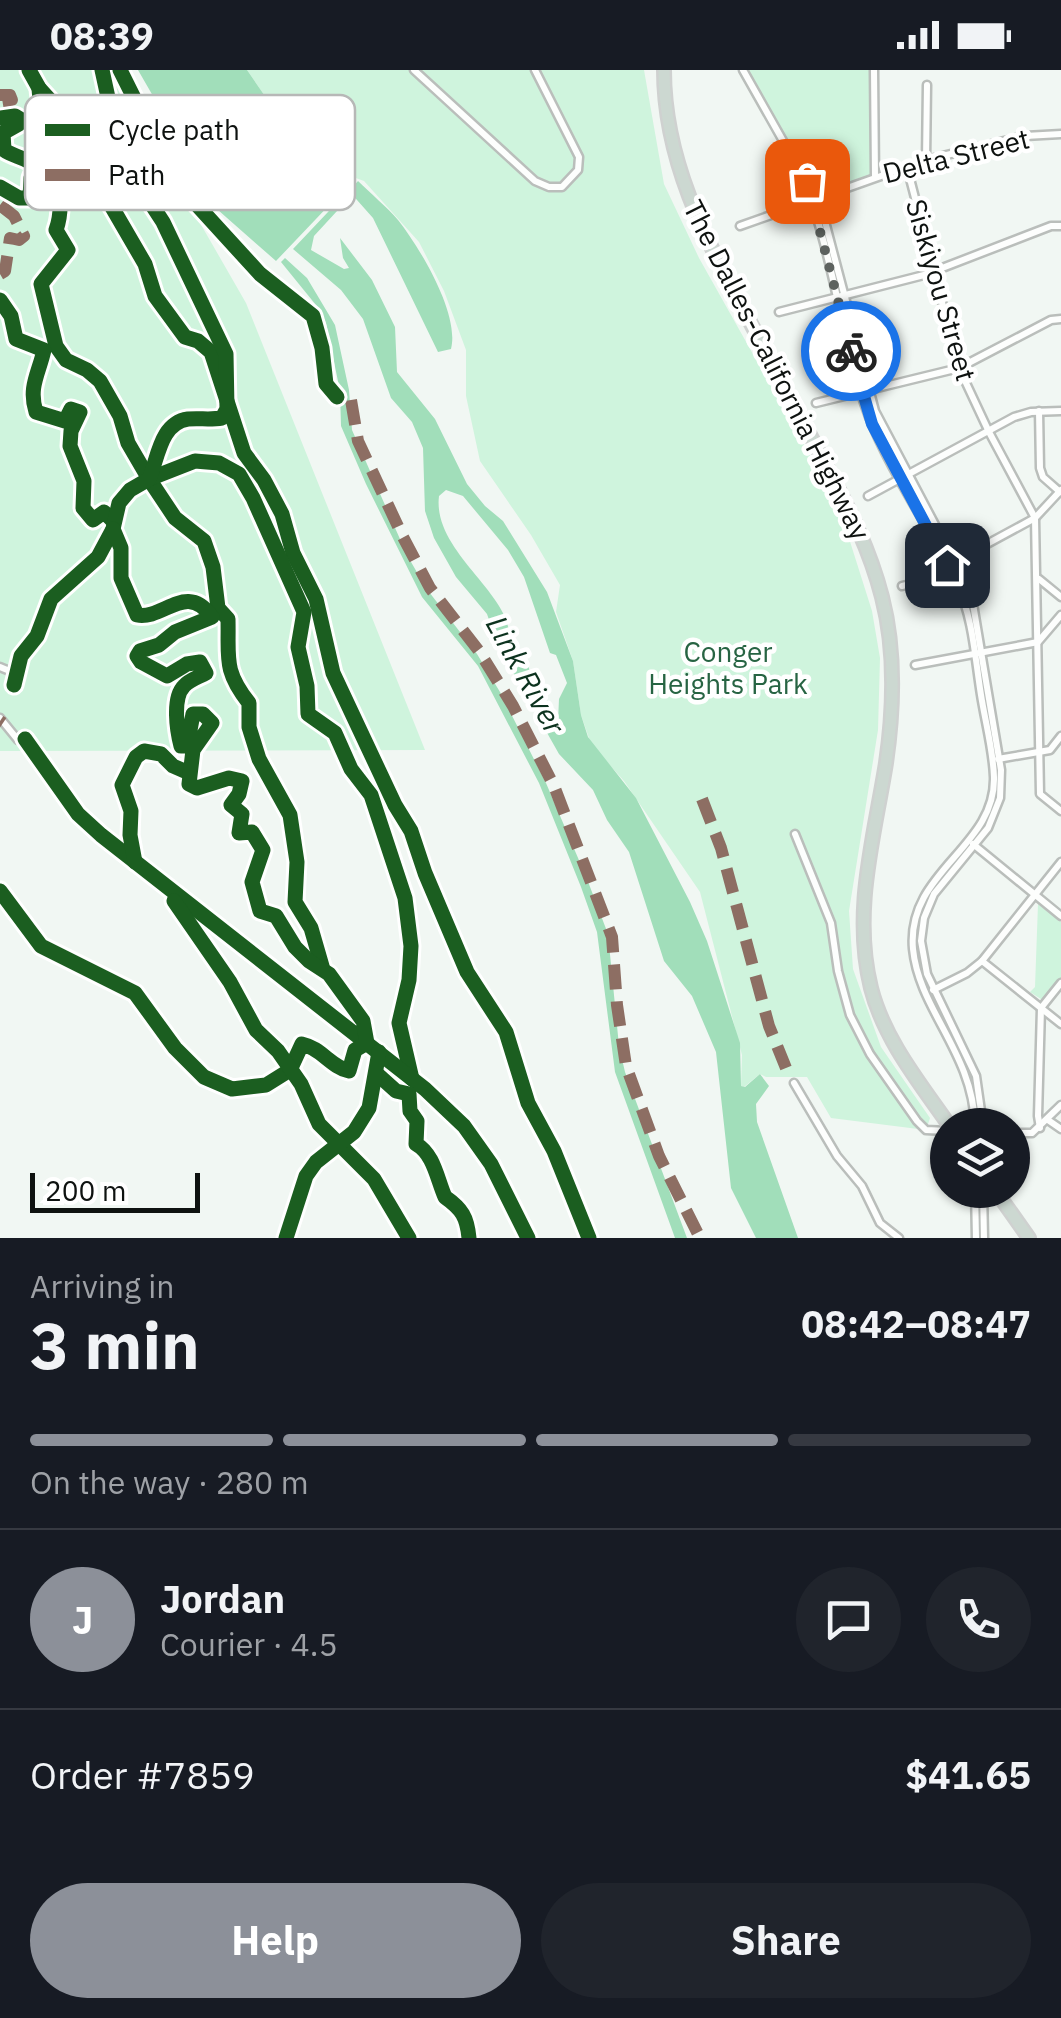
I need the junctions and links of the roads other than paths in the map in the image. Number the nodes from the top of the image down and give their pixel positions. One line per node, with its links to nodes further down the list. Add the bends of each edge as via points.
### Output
1 (414, 70): 2 (street, via 535,181 562,187 578,170 579,156)
2 (534, 70)
3 (654, 70): 8 (highway)
4 (664, 70): 8 (highway, The Dalles-California Highway)
5 (743, 70): 13 (street)
6 (874, 70): 12 (street, Siskiyou Street)
7 (927, 85): 10 (street)
8 (664, 90): 58 (highway, The Dalles-California Highway, via 668,127 700,228 857,524 880,591 892,700 865,883 864,944 882,1019)
9 (1061, 134): 10 (street, Delta Street)
10 (926, 160): 11 (street, Delta Street)
11 (906, 167): 12 (street, Delta Street); 16 (street, Siskiyou Street)
12 (875, 176): 13 (street, Delta Street)
13 (815, 200): 14 (street, Delta Street); 17 (street)
14 (740, 226)
15 (1061, 226): 16 (street)
16 (934, 271): 17 (street); 20 (street, Siskiyou Street)
17 (841, 296): 18 (street); 21 (street)
18 (779, 312)
19 (1061, 319): 20 (street)
20 (959, 368): 21 (street); 25 (street, Siskiyou Street)
21 (865, 391): 22 (street); 26 (street, via 872,424)
22 (816, 403)
23 (1061, 411): 24 (street)
24 (1038, 412): 25 (street); 27 (street, via 1040,468)
25 (989, 432): 26 (street); 29 (street, Siskiyou Street)
26 (904, 476): 28 (street); 30 (street)
27 (1061, 492): 29 (street)
28 (868, 496)
29 (1035, 518): 30 (street); 31 (street)
30 (951, 563): 32 (street); 36 (street)
31 (1038, 579): 33 (street); 35 (street)
32 (902, 586)
33 (1061, 597)
34 (1061, 615): 35 (street)
35 (1038, 642): 36 (street); 43 (street)
36 (978, 653): 37 (street); 44 (street)
37 (914, 665)
38 (0, 667): 39 (street)
39 (12, 672)
40 (0, 718): 42 (street, via 11,735)
41 (1061, 736): 43 (street, via 1050,750)
42 (25, 739)
43 (1038, 752): 44 (street); 45 (street, via 1040,794)
44 (996, 760): 47 (street, via 990,806)
45 (1061, 812)
46 (794, 834): 63 (street, via 831,923 850,1015 870,1054)
47 (972, 843): 49 (street); 53 (street, via 931,883 916,915 914,958)
48 (1061, 862): 49 (street)
49 (1035, 896): 50 (street); 51 (street)
50 (1061, 916)
51 (982, 961): 53 (street); 54 (street)
52 (1061, 984): 54 (street)
53 (931, 991): 59 (street); 60 (street, via 972,1066)
54 (1041, 1008): 55 (street); 62 (street)
55 (1061, 1024)
56 (794, 1083): 69 (street, via 880,1223)
57 (1061, 1105): 61 (street)
58 (937, 1108)
59 (974, 1108)
60 (982, 1108)
61 (1048, 1120): 62 (street); 64 (street)
62 (1040, 1128): 65 (street)
63 (930, 1130)
64 (1061, 1130)
65 (1030, 1133)
66 (976, 1208): 70 (street)
67 (984, 1208): 71 (street)
68 (1009, 1208): 72 (highway)
69 (899, 1238)
70 (976, 1238)
71 (984, 1238)
72 (1030, 1238)

